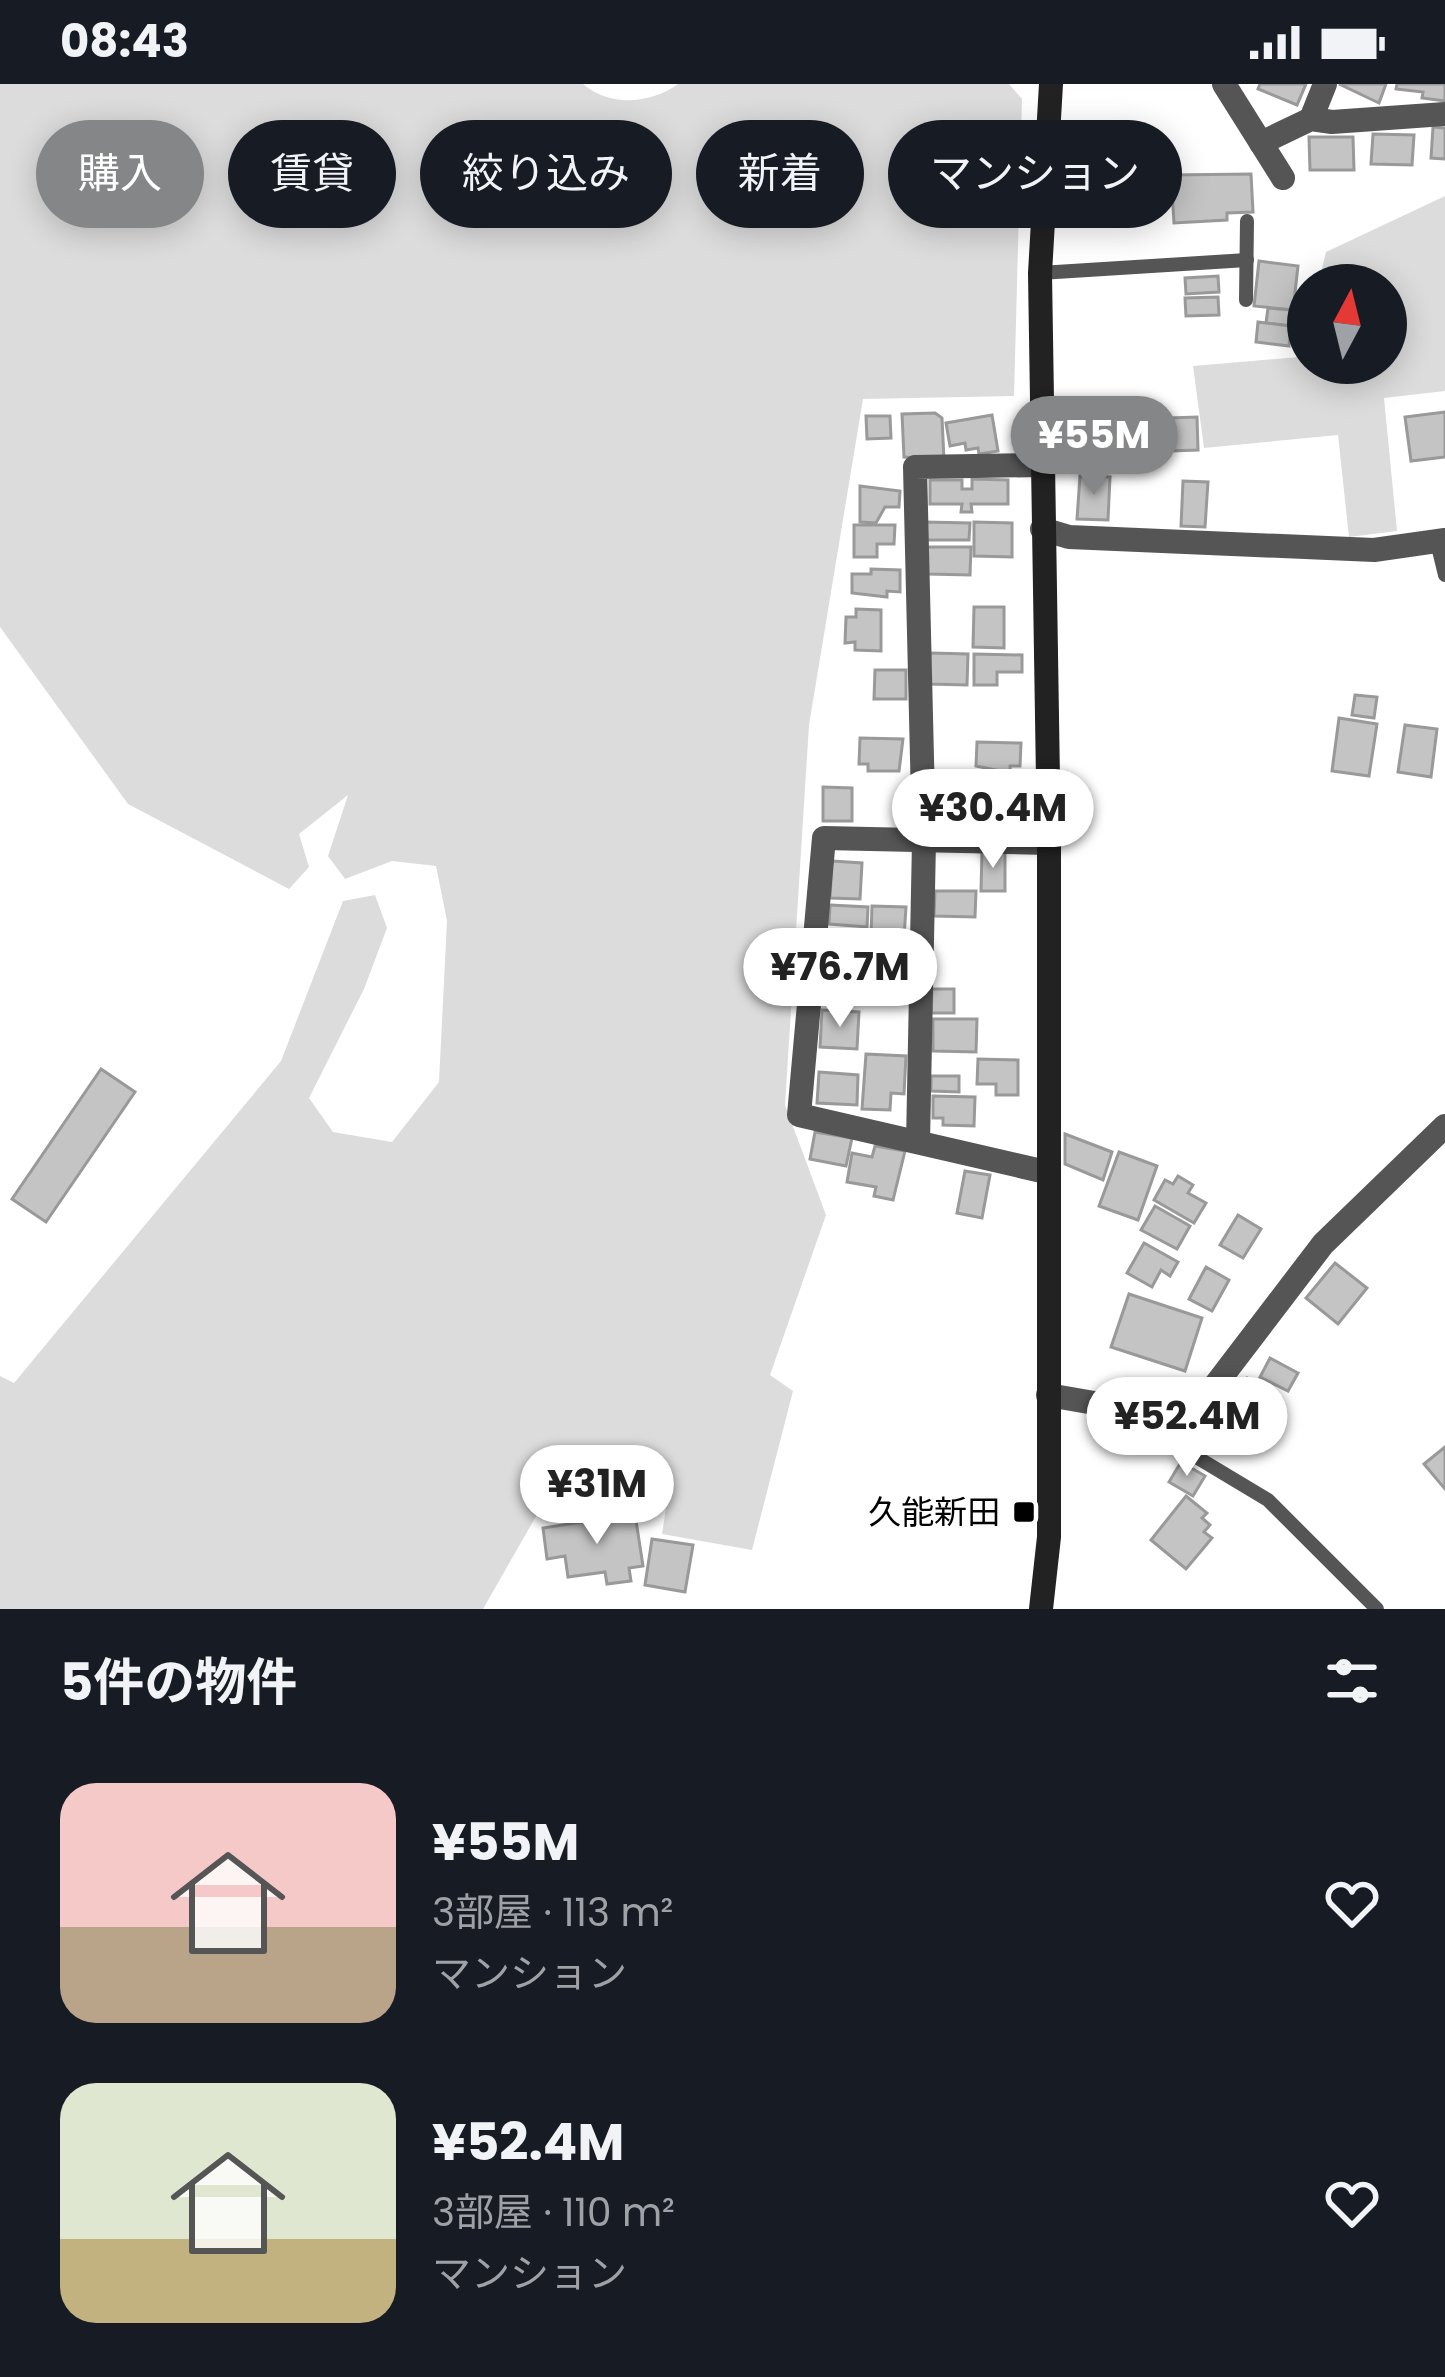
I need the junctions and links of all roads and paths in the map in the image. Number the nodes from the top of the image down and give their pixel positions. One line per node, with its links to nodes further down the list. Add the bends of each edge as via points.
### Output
1 (1052, 84): 10 (street)
2 (1224, 84): 6 (street)
3 (1325, 84): 5 (street)
4 (1445, 114): 5 (street)
5 (1311, 119): 6 (street)
6 (1261, 143): 7 (street)
7 (1283, 178)
8 (1247, 221): 9 (lane)
9 (1247, 260): 10 (lane); 11 (lane)
10 (1040, 273): 12 (street)
11 (1246, 300)
12 (1041, 465): 13 (street); 16 (street, via 915,466)
13 (1042, 529): 14 (street, via 1070,537 1374,550); 17 (street)
14 (1441, 541): 15 (lane)
15 (1445, 575)
16 (924, 841): 17 (street); 19 (street); 19 (street, via 824,838 799,1115)
17 (1049, 844): 20 (street)
18 (1445, 1126): 22 (street, via 1323,1244 1204,1400)
19 (918, 1142): 20 (street)
20 (1046, 1172): 21 (street)
21 (1048, 1395): 22 (street); 23 (street)
22 (1181, 1418): 24 (lane, via 1179,1443 1188,1452 1268,1500)
23 (1041, 1609)
24 (1377, 1609)

